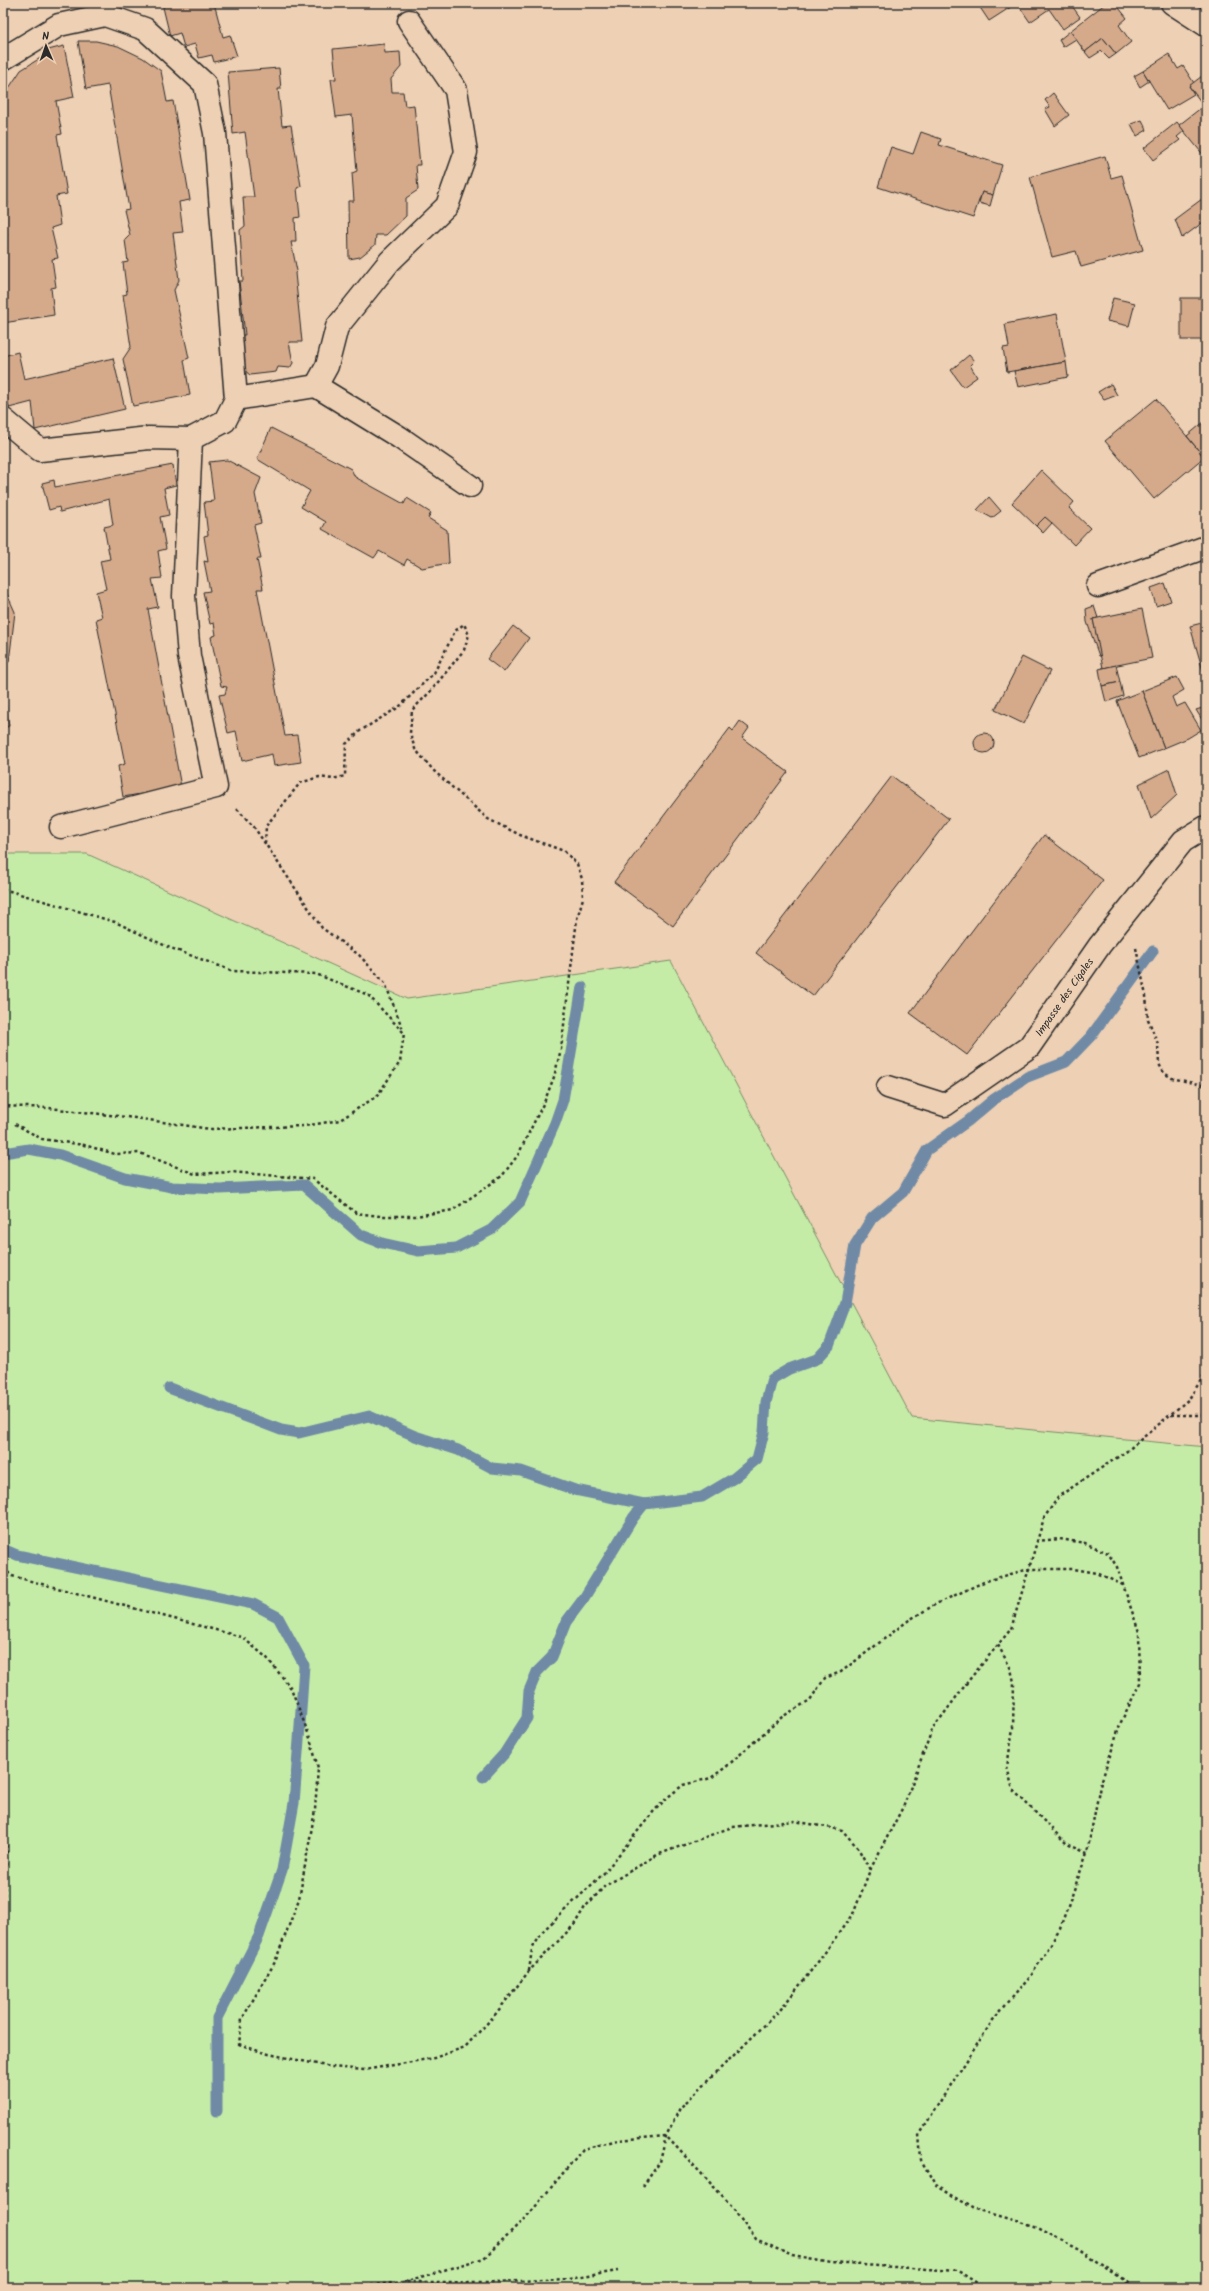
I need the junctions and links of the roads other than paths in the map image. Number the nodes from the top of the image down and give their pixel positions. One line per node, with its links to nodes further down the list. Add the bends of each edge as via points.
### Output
1 (1172, 3): 3 (street)
2 (410, 21): 5 (street, via 456,90 466,152 447,206 390,261 337,327 327,366)
3 (1206, 25)
4 (3, 59): 6 (street, via 59,25 105,15 145,29 205,84 215,133)
5 (316, 386): 6 (street); 9 (street, via 399,437)
6 (236, 399): 8 (street, via 225,421)
7 (3, 419): 8 (street, via 40,450 149,438)
8 (191, 439): 12 (street, via 184,596 189,656 216,788)
9 (470, 486)
10 (1206, 547): 11 (street)
11 (1098, 586)
12 (61, 827)
13 (1206, 828): 14 (street, Impasse des Cigales, via 1183,841 1100,945 1029,1047 945,1105)
14 (888, 1087)

